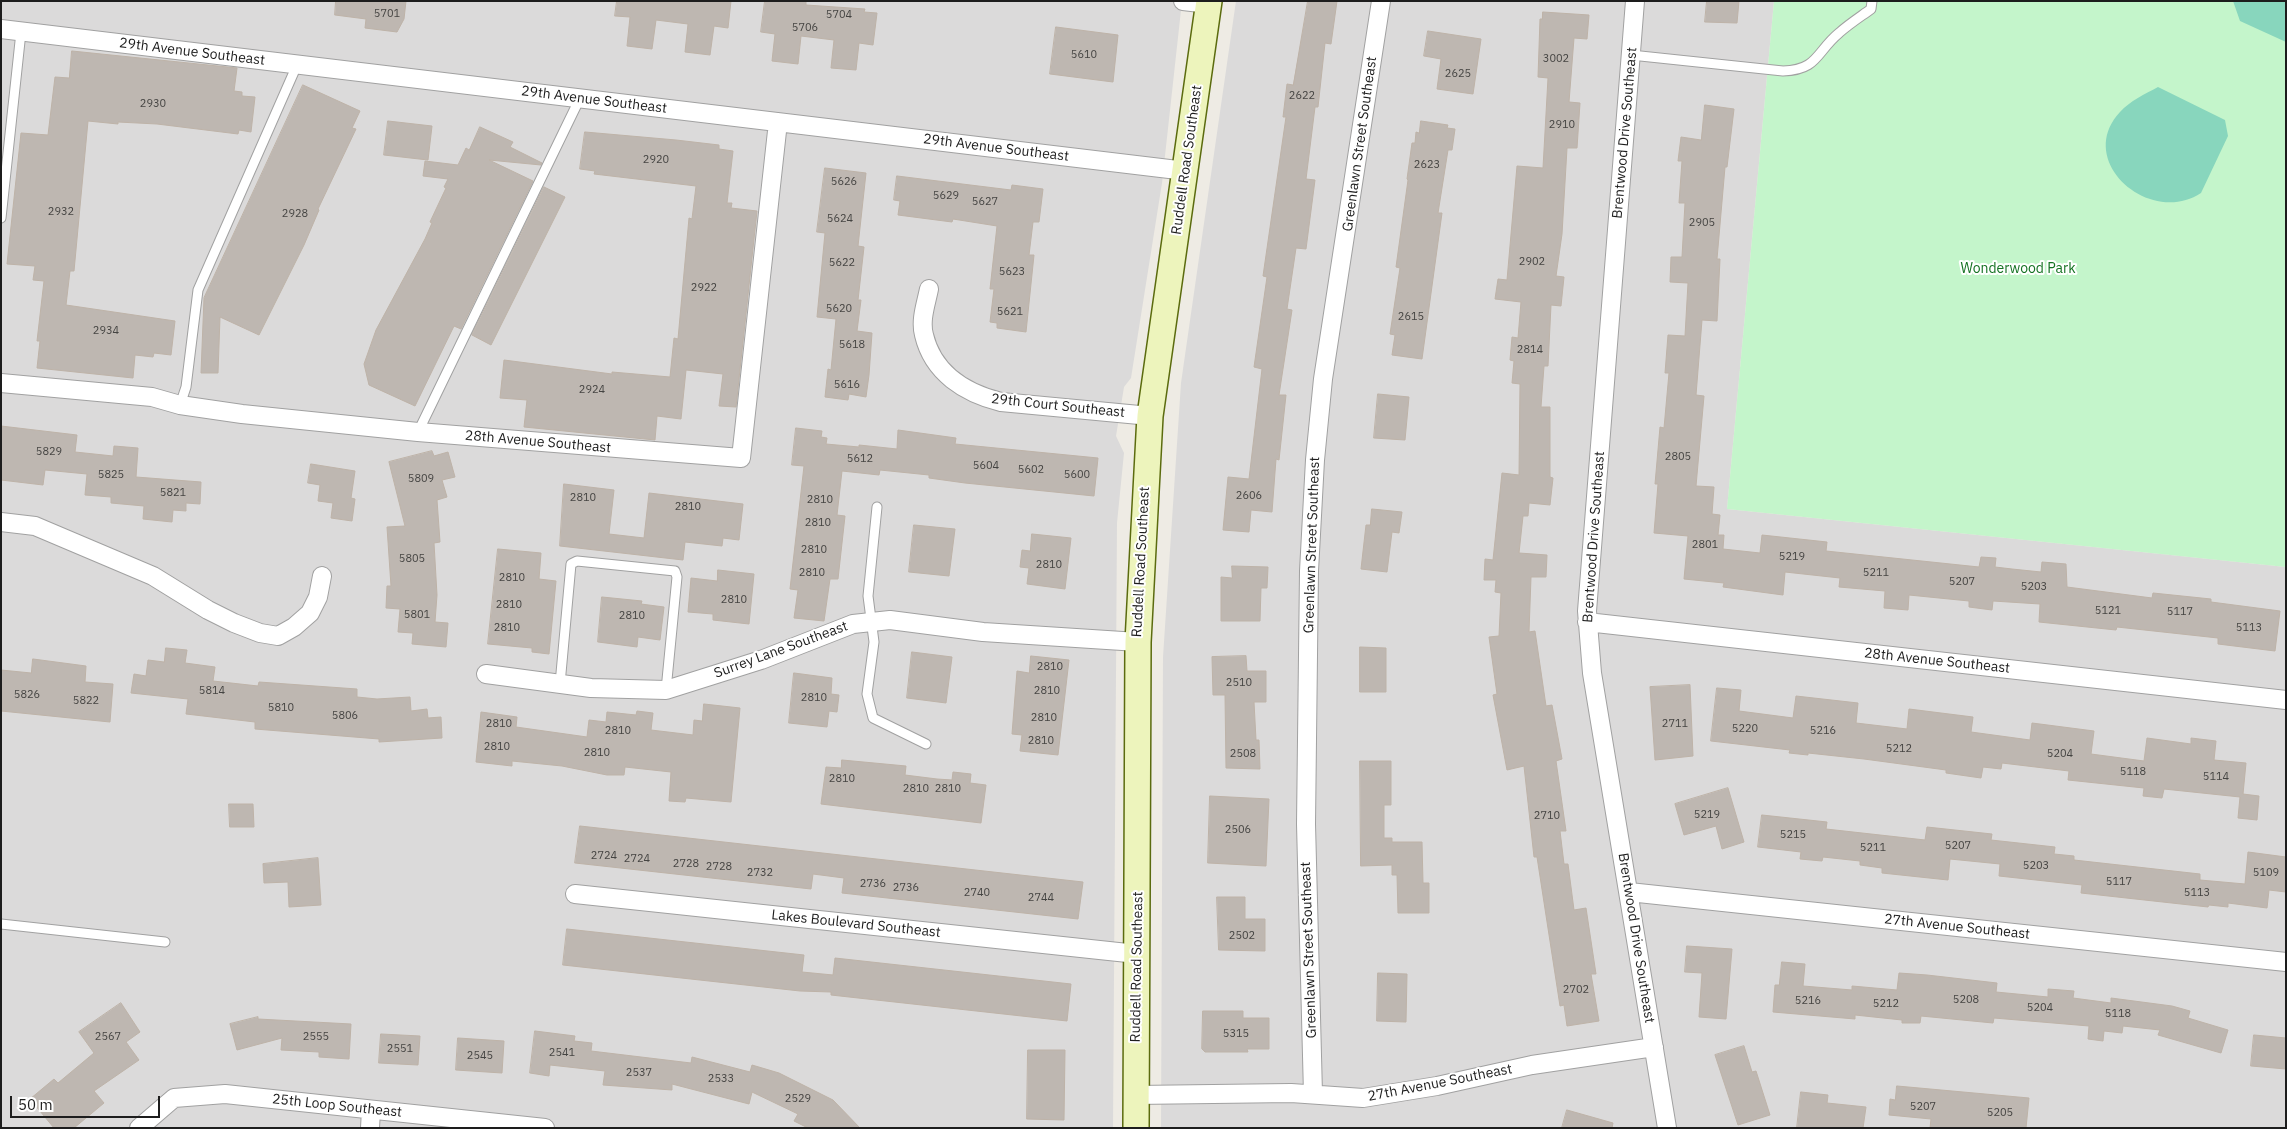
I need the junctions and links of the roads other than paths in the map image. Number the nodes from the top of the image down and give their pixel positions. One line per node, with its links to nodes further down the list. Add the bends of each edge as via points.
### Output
1 (1183, 1): 5 (street)
2 (1381, 1): 37 (street, Greenlawn Street Southeast, via 1323,379 1314,469 1309,571 1306,824)
3 (1635, 1): 8 (street, Brentwood Drive Southeast)
4 (1872, 1): 8 (lane, via 1871,9 1838,34 1817,59 1801,70 1783,71)
5 (1209, 3): 12 (main road, Ruddell Road Southeast)
6 (1, 29): 7 (street, 29th Avenue Southeast)
7 (21, 32): 9 (street, 29th Avenue Southeast); 13 (lane)
8 (1631, 55): 23 (street, Brentwood Drive Southeast)
9 (298, 64): 10 (street, 29th Avenue Southeast); 16 (lane, via 198,290 186,387)
10 (580, 98): 11 (street, 29th Avenue Southeast); 18 (lane)
11 (778, 122): 12 (street, 29th Avenue Southeast); 18 (street, 28th Avenue Southeast, via 741,458)
12 (1186, 171): 17 (main road, Ruddell Road Southeast)
13 (1, 218)
14 (929, 289): 17 (street, 29th Court Southeast, via 923,334 943,372 961,387 980,397 1000,402)
15 (1, 383): 16 (street, 28th Avenue Southeast, via 152,397)
16 (180, 405): 18 (street, 28th Avenue Southeast)
17 (1150, 416): 24 (main road, Ruddell Road Southeast)
18 (418, 432)
19 (878, 507): 22 (lane, via 868,596)
20 (1, 522): 21 (street, via 35,526 153,576 234,623 260,634 278,636 310,613 318,597)
21 (322, 576)
22 (870, 622): 24 (street, Surrey Lane Southeast, via 890,620 983,632); 27 (street, Surrey Lane Southeast, via 853,624 761,660); 29 (lane, via 874,642 867,694 873,718)
23 (1587, 622): 28 (street, 28th Avenue Southeast); 30 (street, Brentwood Drive Southeast, via 1592,673)
24 (1138, 642): 34 (main road, Ruddell Road Southeast)
25 (486, 674): 26 (street, Surrey Lane Southeast)
26 (560, 684): 27 (street, Surrey Lane Southeast); 27 (lane, via 571,564 577,561 675,571)
27 (666, 690)
28 (2286, 700)
29 (926, 744)
30 (1629, 892): 35 (street, 27th Avenue Southeast); 36 (street, Brentwood Drive Southeast)
31 (575, 894): 34 (street, Lakes Boulevard Southeast)
32 (1, 924): 33 (lane)
33 (165, 942)
34 (1137, 954): 38 (main road, Ruddell Road Southeast)
35 (2286, 962)
36 (1654, 1047): 37 (street, 27th Avenue Southeast, via 1532,1065 1437,1086 1362,1098); 44 (street, Brentwood Drive Southeast)
37 (1313, 1094): 38 (street, 27th Avenue Southeast)
38 (1135, 1095): 43 (main road, Ruddell Road Southeast)
39 (371, 1110): 40 (street, 25th Loop Southeast, via 225,1094 174,1098); 41 (street); 42 (street, 25th Loop Southeast)
40 (139, 1128)
41 (370, 1128)
42 (545, 1128)
43 (1136, 1128)
44 (1667, 1128)

